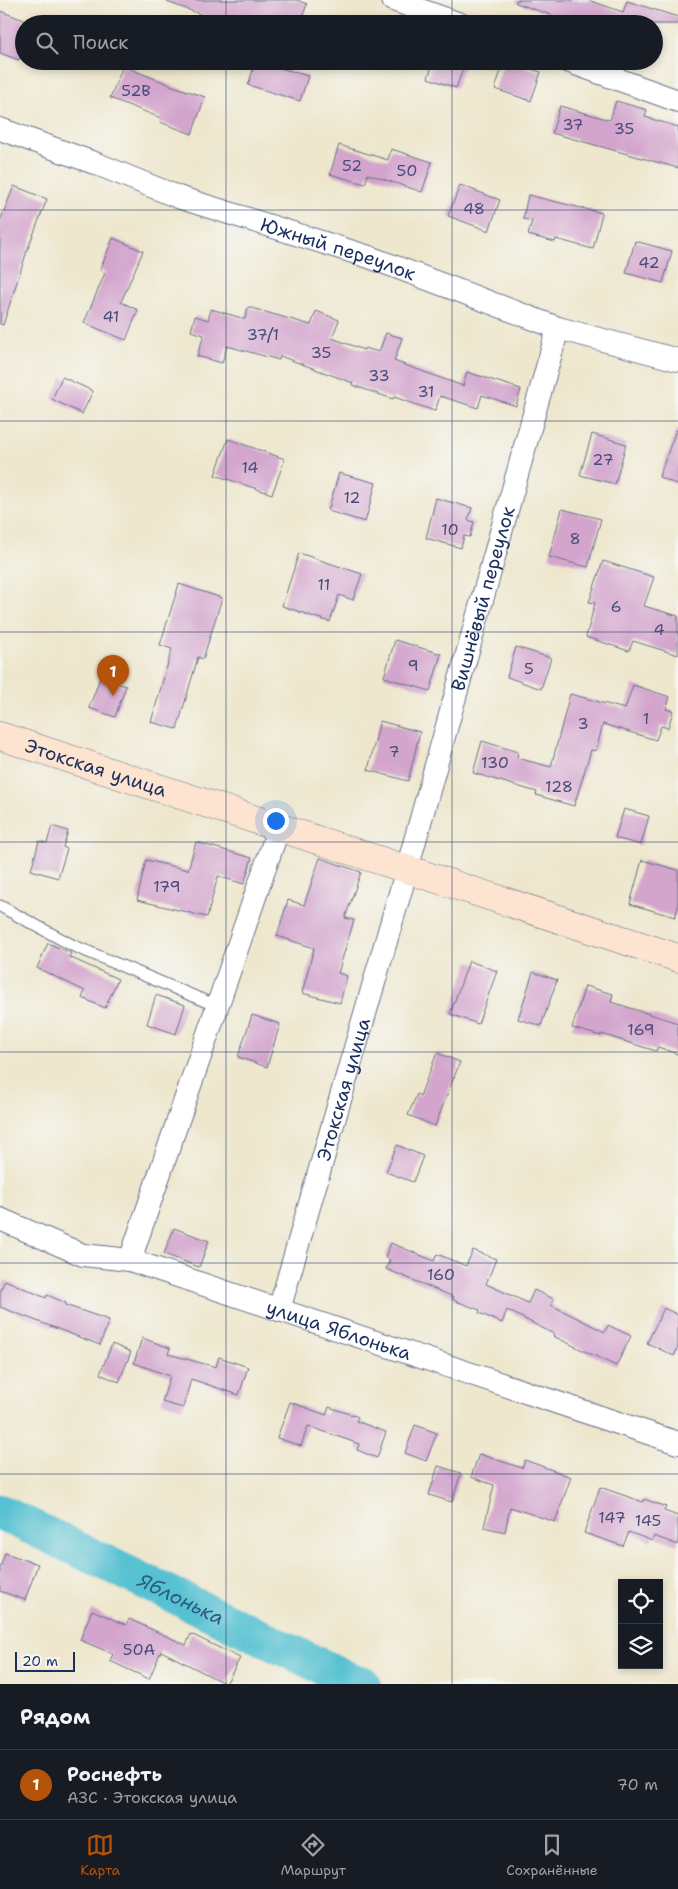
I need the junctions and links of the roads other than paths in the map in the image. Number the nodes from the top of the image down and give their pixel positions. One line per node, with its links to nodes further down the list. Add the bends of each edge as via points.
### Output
1 (393, 0): 2 (street)
2 (435, 15)
3 (593, 70): 4 (street)
4 (678, 100)
5 (0, 129): 6 (street, Южный переулок, via 178,198 369,257)
6 (558, 328): 7 (street, Южный переулок); 10 (street, Вишнёвый переулок)
7 (678, 360)
8 (0, 736): 9 (main road, Этокская улица)
9 (279, 827): 10 (main road, Этокская улица); 13 (street)
10 (407, 870): 12 (main road, Этокская улица); 16 (street, Этокская улица)
11 (0, 906): 13 (lane, via 72,945)
12 (678, 958)
13 (217, 1006): 15 (street)
14 (0, 1219): 15 (street, улица Яблонька, via 83,1255)
15 (130, 1260): 16 (street, улица Яблонька)
16 (279, 1310): 17 (street, улица Яблонька)
17 (678, 1443)

